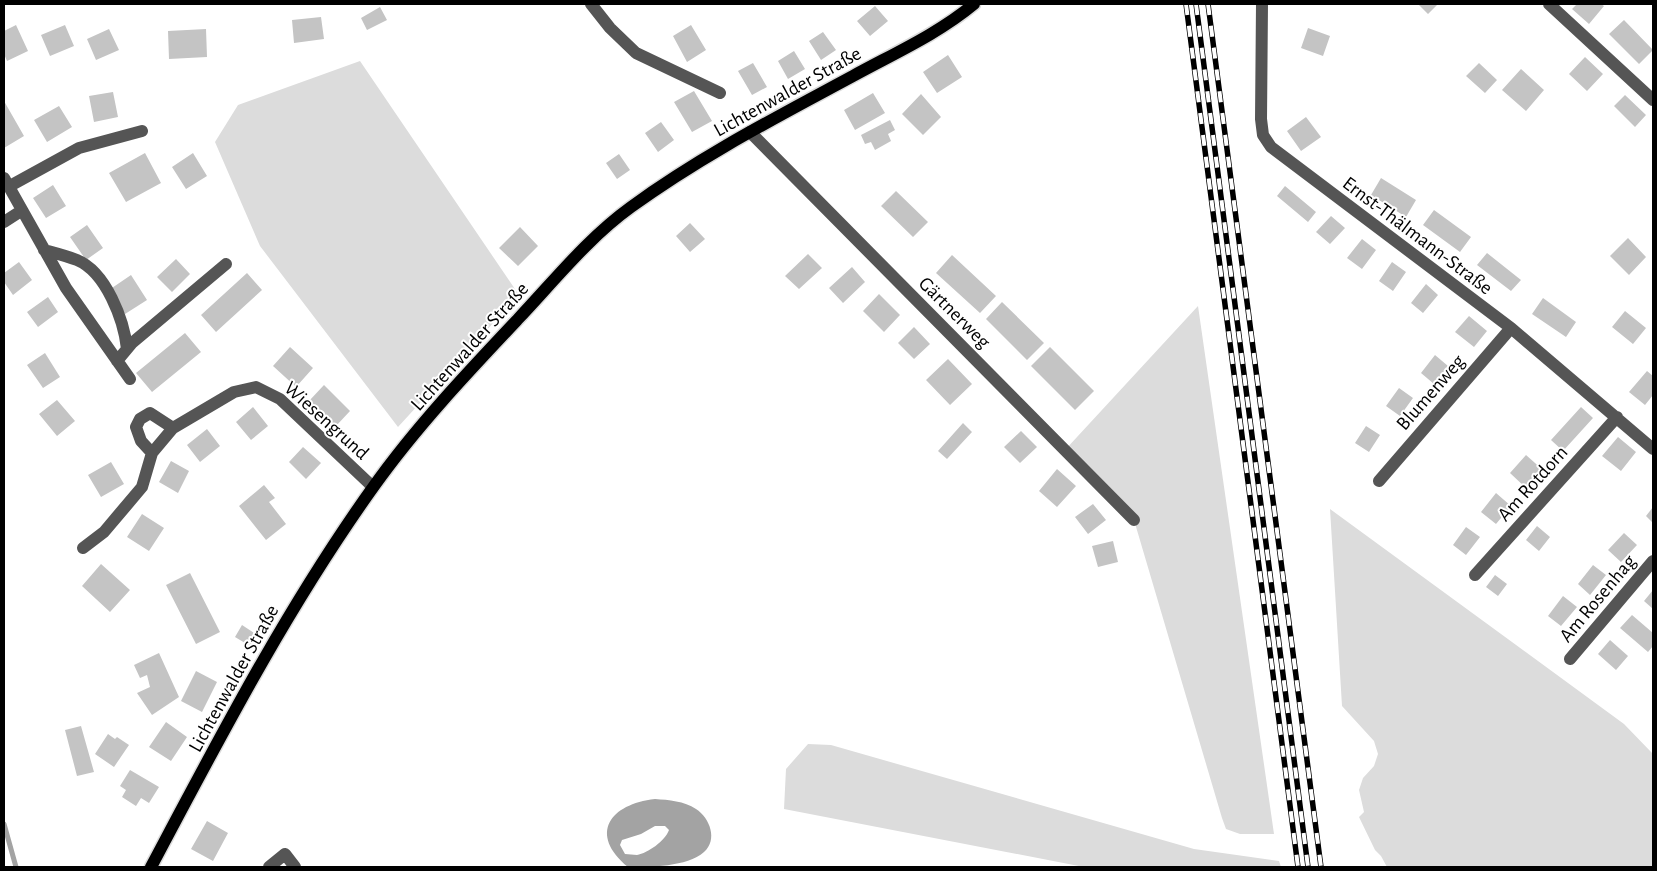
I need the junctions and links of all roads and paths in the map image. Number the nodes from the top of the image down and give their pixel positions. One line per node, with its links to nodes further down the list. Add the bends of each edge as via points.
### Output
1 (591, 4): 5 (street, via 636,53)
2 (974, 4): 8 (main road, Lichtenwalder Straße, via 932,33)
3 (1262, 4): 14 (street, Ernst-Thälmann-Straße, via 1261,119 1263,135 1271,147)
4 (1549, 4): 6 (street)
5 (720, 93)
6 (1653, 100)
7 (142, 131): 9 (street, via 79,148)
8 (750, 132): 23 (main road, Lichtenwalder Straße, via 687,168 628,209 585,247 491,347); 24 (street, Gärtnerweg)
9 (6, 182): 10 (street)
10 (21, 211): 11 (street); 12 (street)
11 (4, 222)
12 (44, 250): 15 (street, via 78,260 93,270 116,308); 16 (street)
13 (226, 264): 15 (street)
14 (1511, 328): 18 (street, Ernst-Thälmann-Straße); 22 (street, Blumenweg)
15 (127, 349): 16 (street)
16 (117, 361): 17 (street)
17 (130, 379)
18 (1617, 417): 20 (street, Ernst-Thälmann-Straße); 27 (street, Am Rotdorn)
19 (173, 428): 21 (street, Wiesengrund); 21 (street, via 150,412 140,419 136,427 141,441); 23 (street, Wiesengrund, via 234,392 256,387 280,399)
20 (1653, 449)
21 (152, 453): 25 (street, Wiesengrund, via 142,487 104,532)
22 (1379, 481)
23 (373, 487): 29 (main road, Lichtenwalder Straße, via 281,627)
24 (1134, 520)
25 (83, 548)
26 (1653, 561): 28 (street, Am Rosenhag)
27 (1475, 575)
28 (1570, 659)
29 (150, 867)
30 (269, 867): 31 (street, via 285,854)
31 (295, 867)

